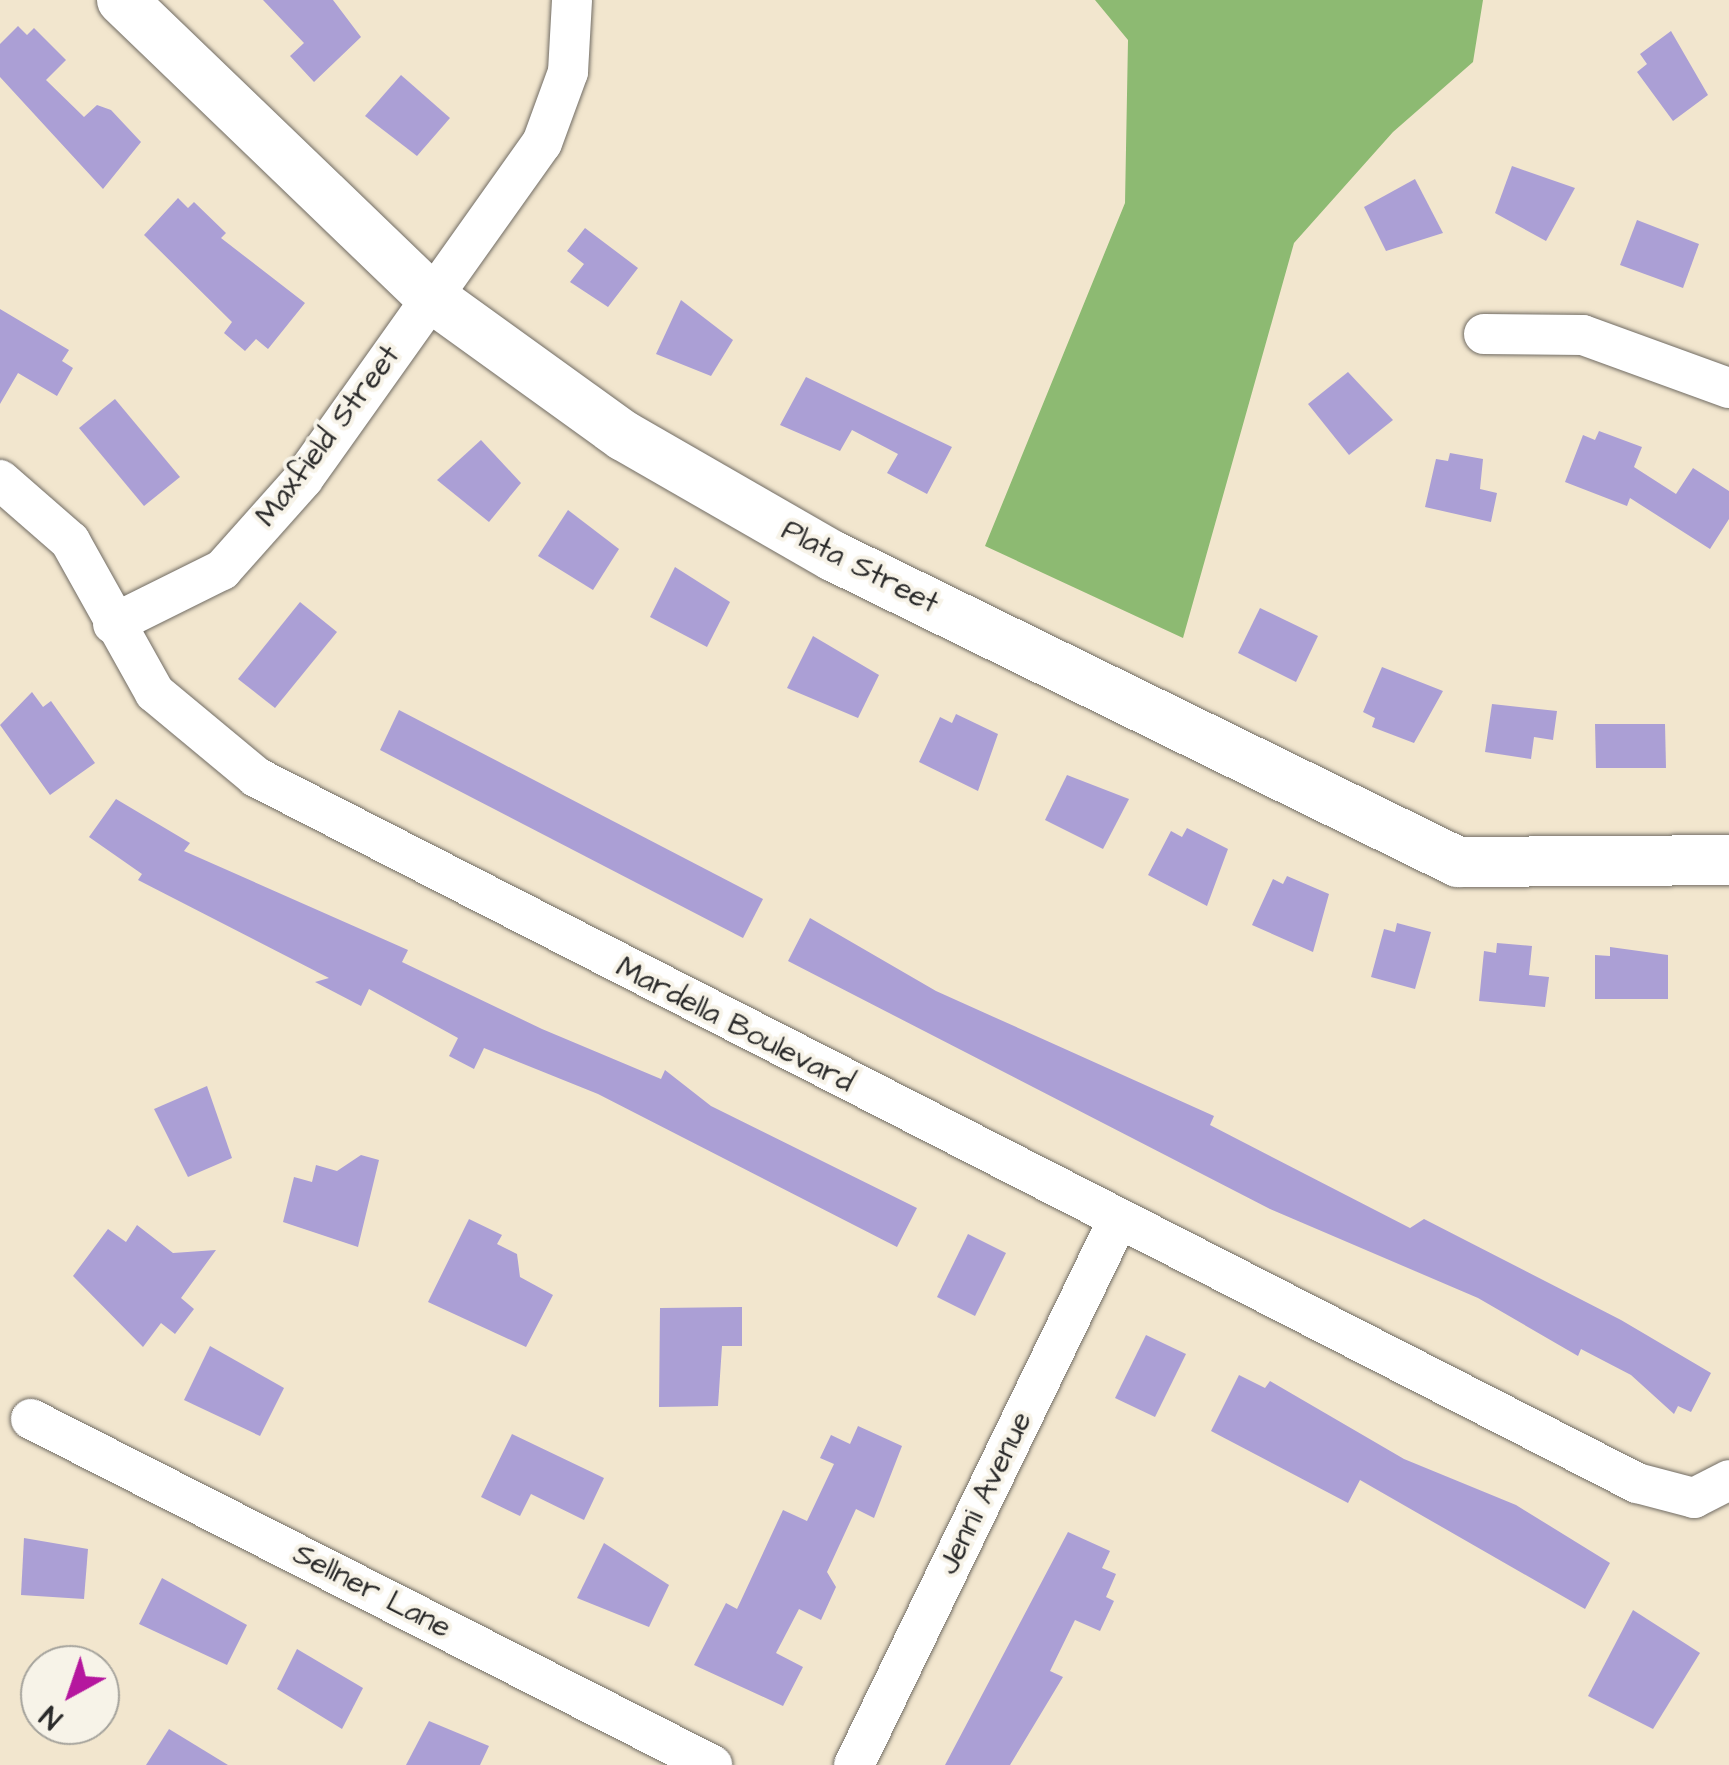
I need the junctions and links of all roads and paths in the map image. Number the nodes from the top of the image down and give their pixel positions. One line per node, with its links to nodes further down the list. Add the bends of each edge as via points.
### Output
1 (122, 0): 3 (street, Plata Street)
2 (572, 0): 3 (street, Maxfield Street, via 568,72 542,143)
3 (431, 297): 7 (street, Maxfield Street, via 303,478 222,570); 8 (street, Plata Street, via 624,436 758,515 1458,862)
4 (1484, 334): 5 (street, via 1583,335)
5 (1729, 388)
6 (0, 480): 7 (street, Mardella Boulevard, via 70,542)
7 (113, 624): 9 (street, Mardella Boulevard, via 155,694 256,777)
8 (1729, 860)
9 (1116, 1222): 11 (street, Mardella Boulevard, via 1675,1498); 13 (street, Jenni Avenue)
10 (31, 1420): 12 (street, Sellner Lane)
11 (1729, 1480)
12 (712, 1765)
13 (854, 1765)

